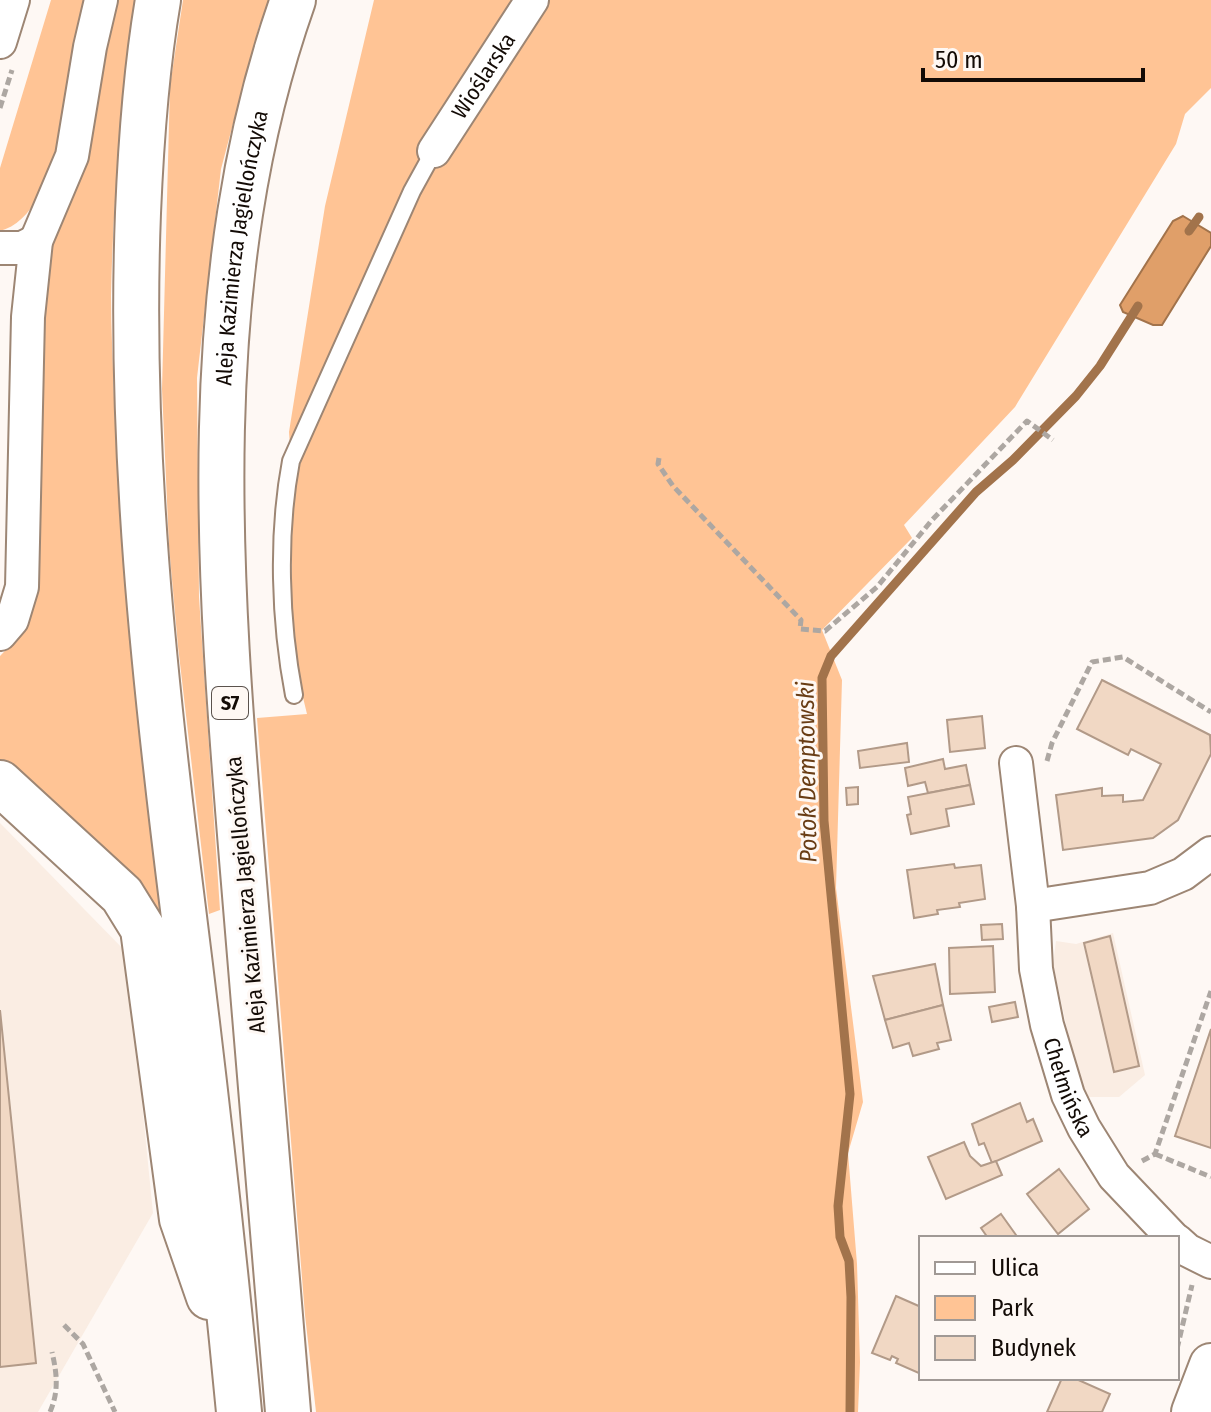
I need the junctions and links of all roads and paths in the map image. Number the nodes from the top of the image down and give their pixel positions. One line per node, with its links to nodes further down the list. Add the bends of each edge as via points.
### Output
1 (13, 0): 6 (street)
2 (101, 0): 8 (street, via 72,156)
3 (158, 0): 30 (highway, via 145,101 135,292 140,480 162,740)
4 (293, 0): 33 (highway, Aleja Kazimierza Jagiellończyka / S7, via 267,86 241,207 221,410 231,735)
5 (532, 0): 7 (street, Wioślarska)
6 (0, 42)
7 (434, 151): 13 (lane, via 291,461 284,497 283,564 285,651)
8 (36, 241): 9 (street, via 22,248); 12 (street, via 28,317 22,587 12,620)
9 (0, 248)
10 (1053, 440): 11 (path, via 1027,421 932,520 877,587 825,631 800,629 801,620 673,486)
11 (659, 458)
12 (0, 634)
13 (294, 695)
14 (1211, 712): 15 (path, via 1123,657 1092,662 1046,763)
15 (1016, 763): 18 (street, Chełmińska)
16 (0, 783): 30 (highway, via 122,895 143,929 182,1219)
17 (1211, 853): 18 (street, via 1183,874 1150,888)
18 (1033, 906): 21 (street, Chełmińska, via 1047,1025 1068,1095)
19 (1211, 991): 20 (path)
20 (1155, 1154): 21 (path); 22 (path)
21 (1114, 1176): 23 (street, Chełmińska)
22 (1211, 1177)
23 (1171, 1236)
24 (1179, 1243): 25 (street, Chełmińska)
25 (1202, 1270): 27 (path)
26 (64, 1325): 32 (path, via 83,1344)
27 (1179, 1344)
28 (52, 1352): 31 (path, via 57,1396)
29 (1211, 1365): 34 (street)
30 (237, 1394)
31 (50, 1412)
32 (115, 1412)
33 (288, 1412)
34 (1193, 1412)

